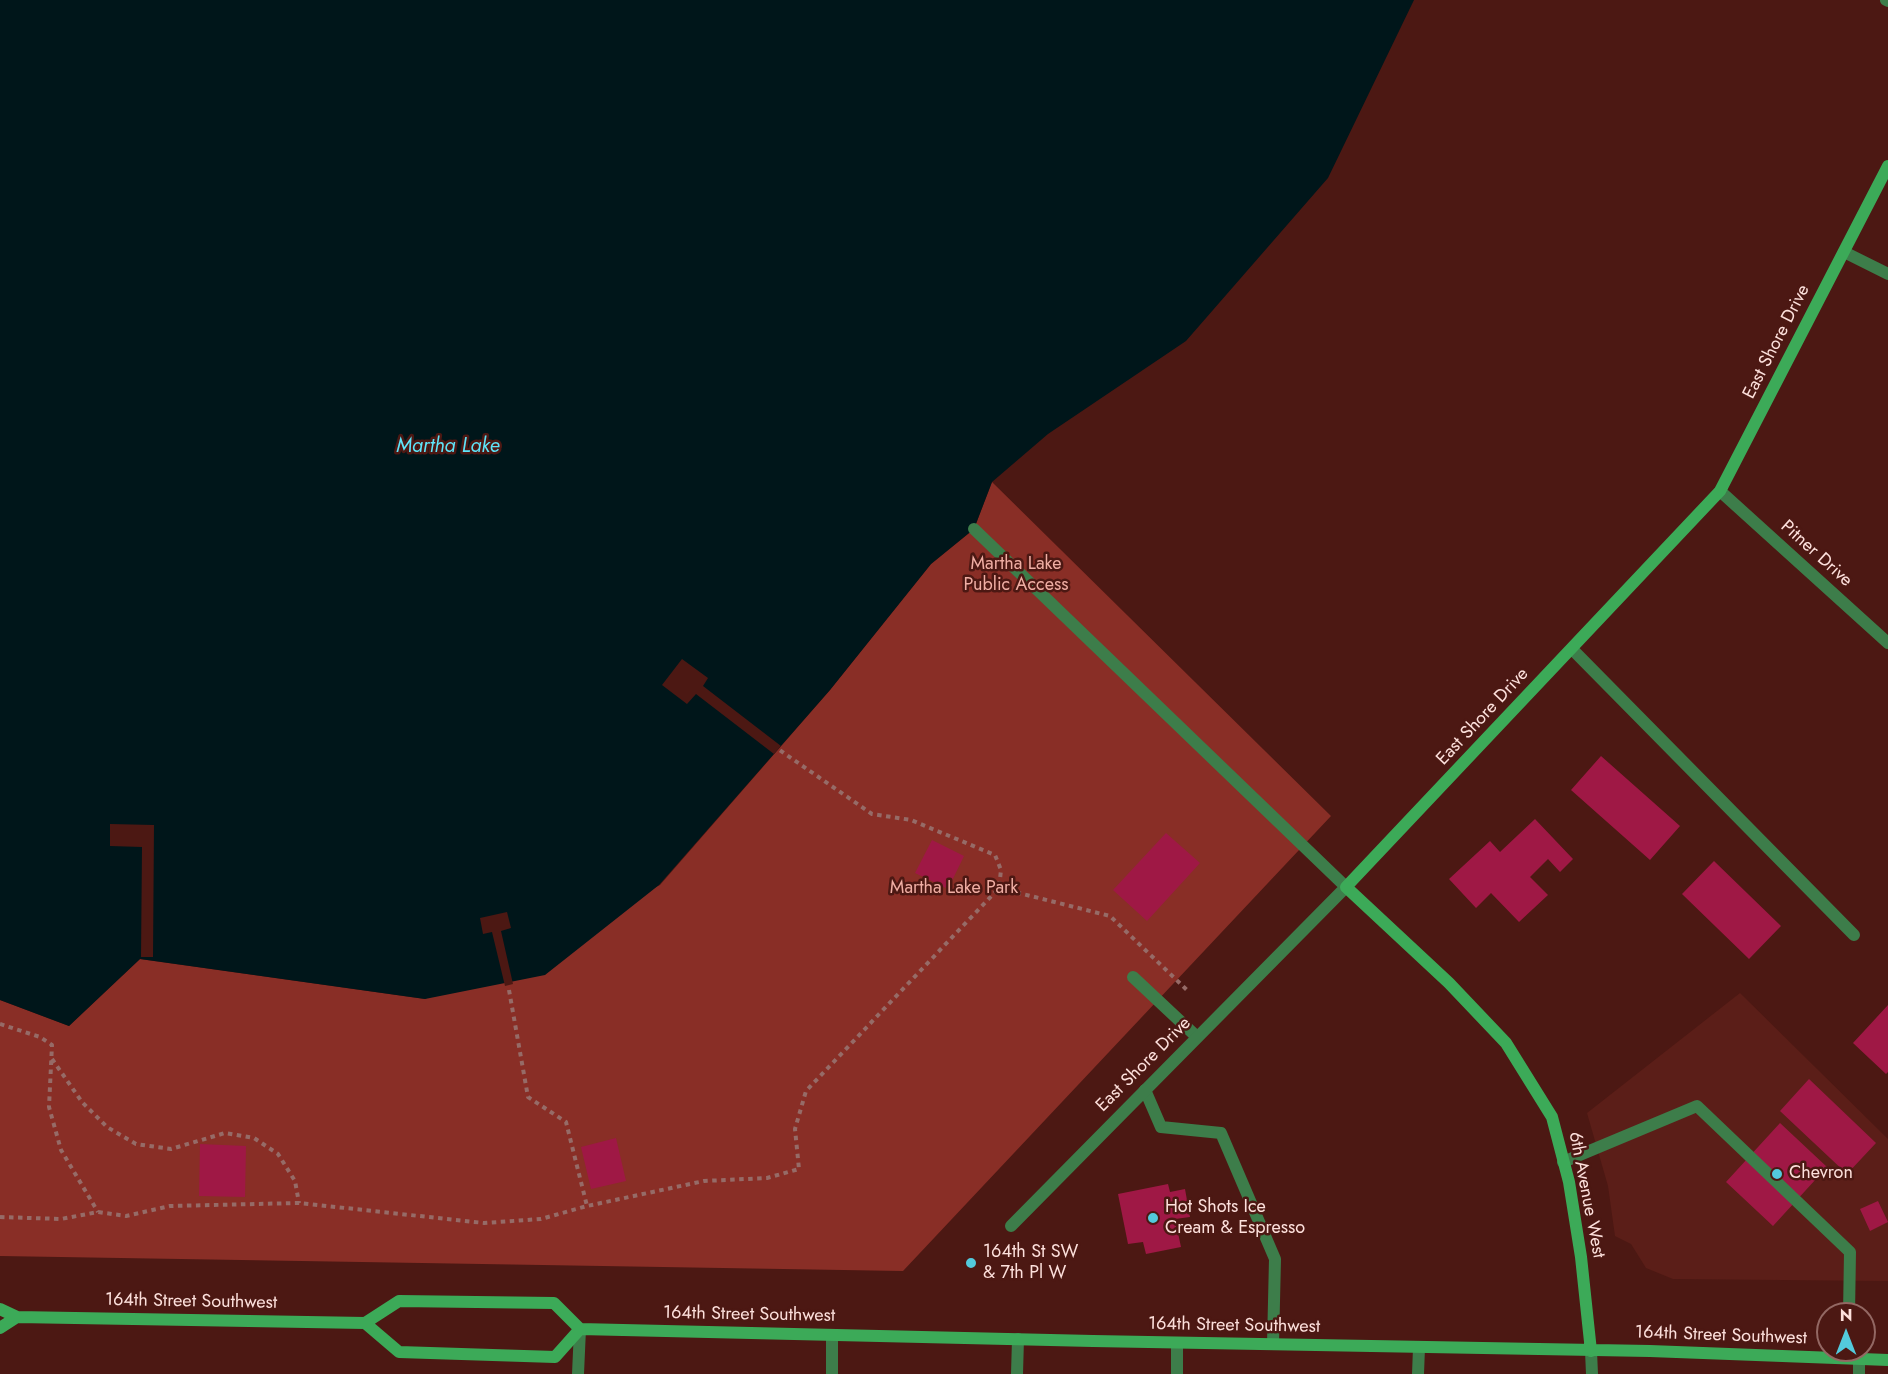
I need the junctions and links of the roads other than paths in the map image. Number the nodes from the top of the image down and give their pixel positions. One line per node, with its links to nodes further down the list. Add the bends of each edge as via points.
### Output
1 (1888, 166): 2 (main road, East Shore Drive)
2 (1844, 252): 3 (street); 4 (main road, East Shore Drive)
3 (1888, 274)
4 (1720, 491): 6 (street, Pitner Drive); 7 (main road, East Shore Drive)
5 (974, 529): 8 (street)
6 (1888, 643)
7 (1572, 649): 8 (main road, East Shore Drive); 9 (street)
8 (1346, 887): 11 (street, East Shore Drive); 13 (main road, 6th Avenue West, via 1449,983 1506,1043 1552,1117)
9 (1854, 935)
10 (1133, 976): 11 (street)
11 (1197, 1037): 12 (street, East Shore Drive)
12 (1145, 1090): 14 (street, East Shore Drive); 24 (street, via 1161,1127 1221,1133 1275,1259)
13 (1563, 1162): 15 (street, via 1697,1106 1850,1252); 26 (main road, 6th Avenue West, via 1581,1257)
14 (1011, 1226)
15 (1849, 1302)
16 (0, 1309): 17 (main road, 164th Street Southwest)
17 (17, 1317): 18 (main road, 164th Street Southwest); 19 (main road)
18 (365, 1323): 20 (main road, via 399,1301 554,1303); 20 (main road, via 399,1352 555,1357)
19 (0, 1328)
20 (580, 1329): 21 (main road, 164th Street Southwest); 28 (street)
21 (832, 1336): 22 (main road, 164th Street Southwest); 29 (street)
22 (1018, 1340): 23 (main road, 164th Street Southwest); 30 (street)
23 (1177, 1343): 24 (main road, 164th Street Southwest); 31 (street)
24 (1273, 1344): 25 (main road, 164th Street Southwest)
25 (1419, 1348): 26 (main road, 164th Street Southwest); 32 (street)
26 (1591, 1351): 27 (main road, 164th Street Southwest); 33 (street, 6th Avenue West)
27 (1816, 1355)
28 (578, 1374)
29 (832, 1374)
30 (1017, 1374)
31 (1177, 1374)
32 (1418, 1374)
33 (1592, 1374)

